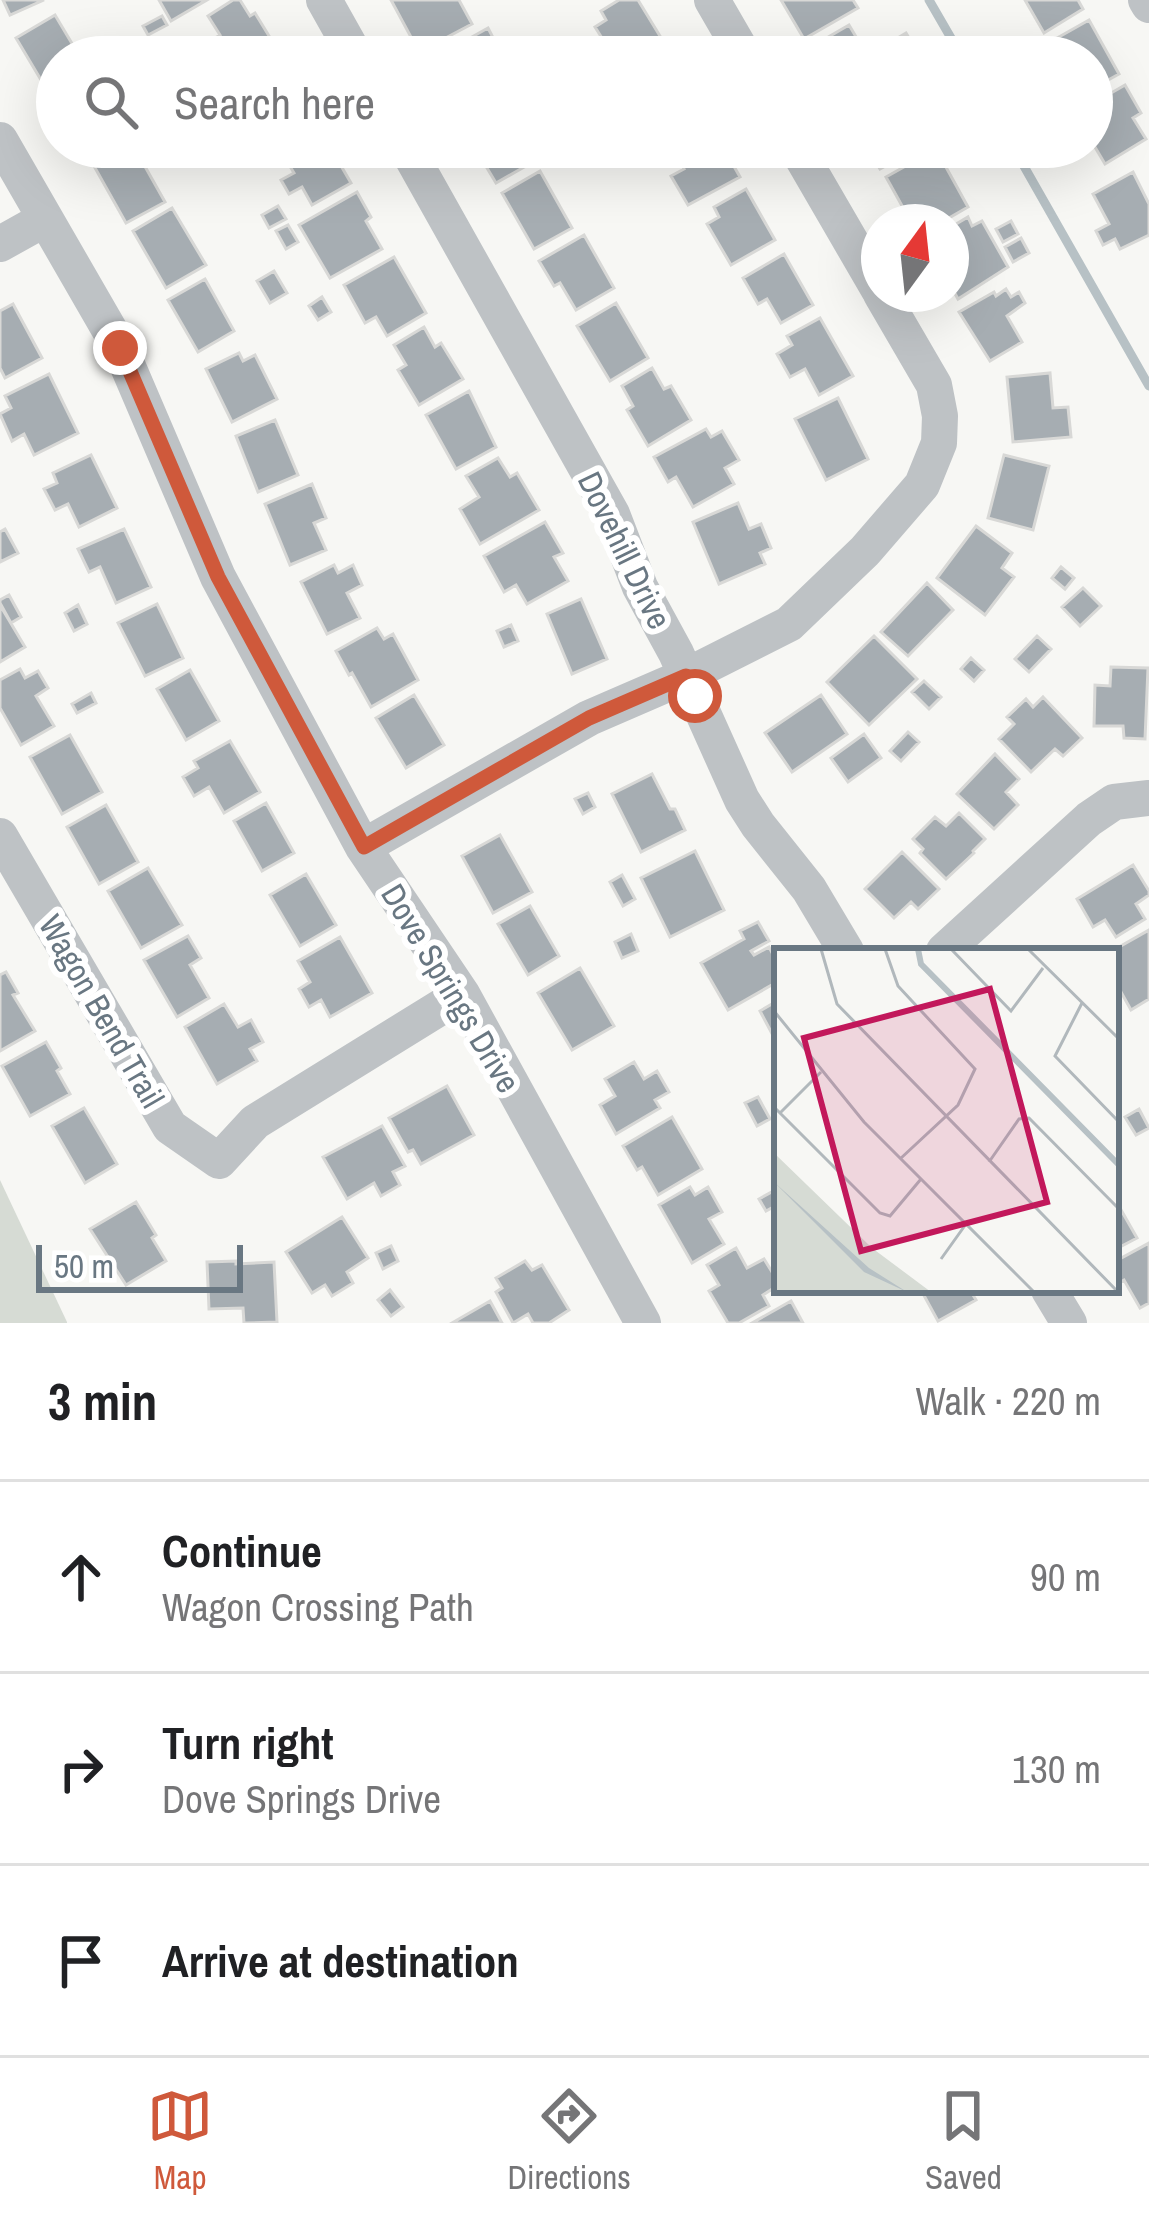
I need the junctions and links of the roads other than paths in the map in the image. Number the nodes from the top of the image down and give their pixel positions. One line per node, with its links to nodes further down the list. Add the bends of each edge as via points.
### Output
1 (324, 0): 3 (street)
2 (712, 0): 4 (street)
3 (344, 36)
4 (733, 36)
5 (0, 140): 8 (street, Dove Springs Drive)
6 (418, 168): 12 (street, Dovehill Drive, via 612,514)
7 (808, 168): 10 (street)
8 (45, 219): 9 (street); 15 (street, Dove Springs Drive, via 120,348 218,577)
9 (0, 244)
10 (861, 259)
11 (892, 312): 12 (street, via 934,385 940,416 922,485 789,624)
12 (686, 676): 15 (street, via 589,718); 16 (street, Dovehill Drive, via 750,812)
13 (1149, 798): 17 (street, via 1114,802 1089,819)
14 (0, 836): 18 (street, Wagon Bend Trail, via 170,1127 219,1161 256,1122)
15 (364, 847): 18 (street, Dove Springs Drive)
16 (844, 948)
17 (947, 948)
18 (462, 994): 20 (street, Dove Springs Drive)
19 (1051, 1293): 21 (street)
20 (643, 1323)
21 (1069, 1323)

